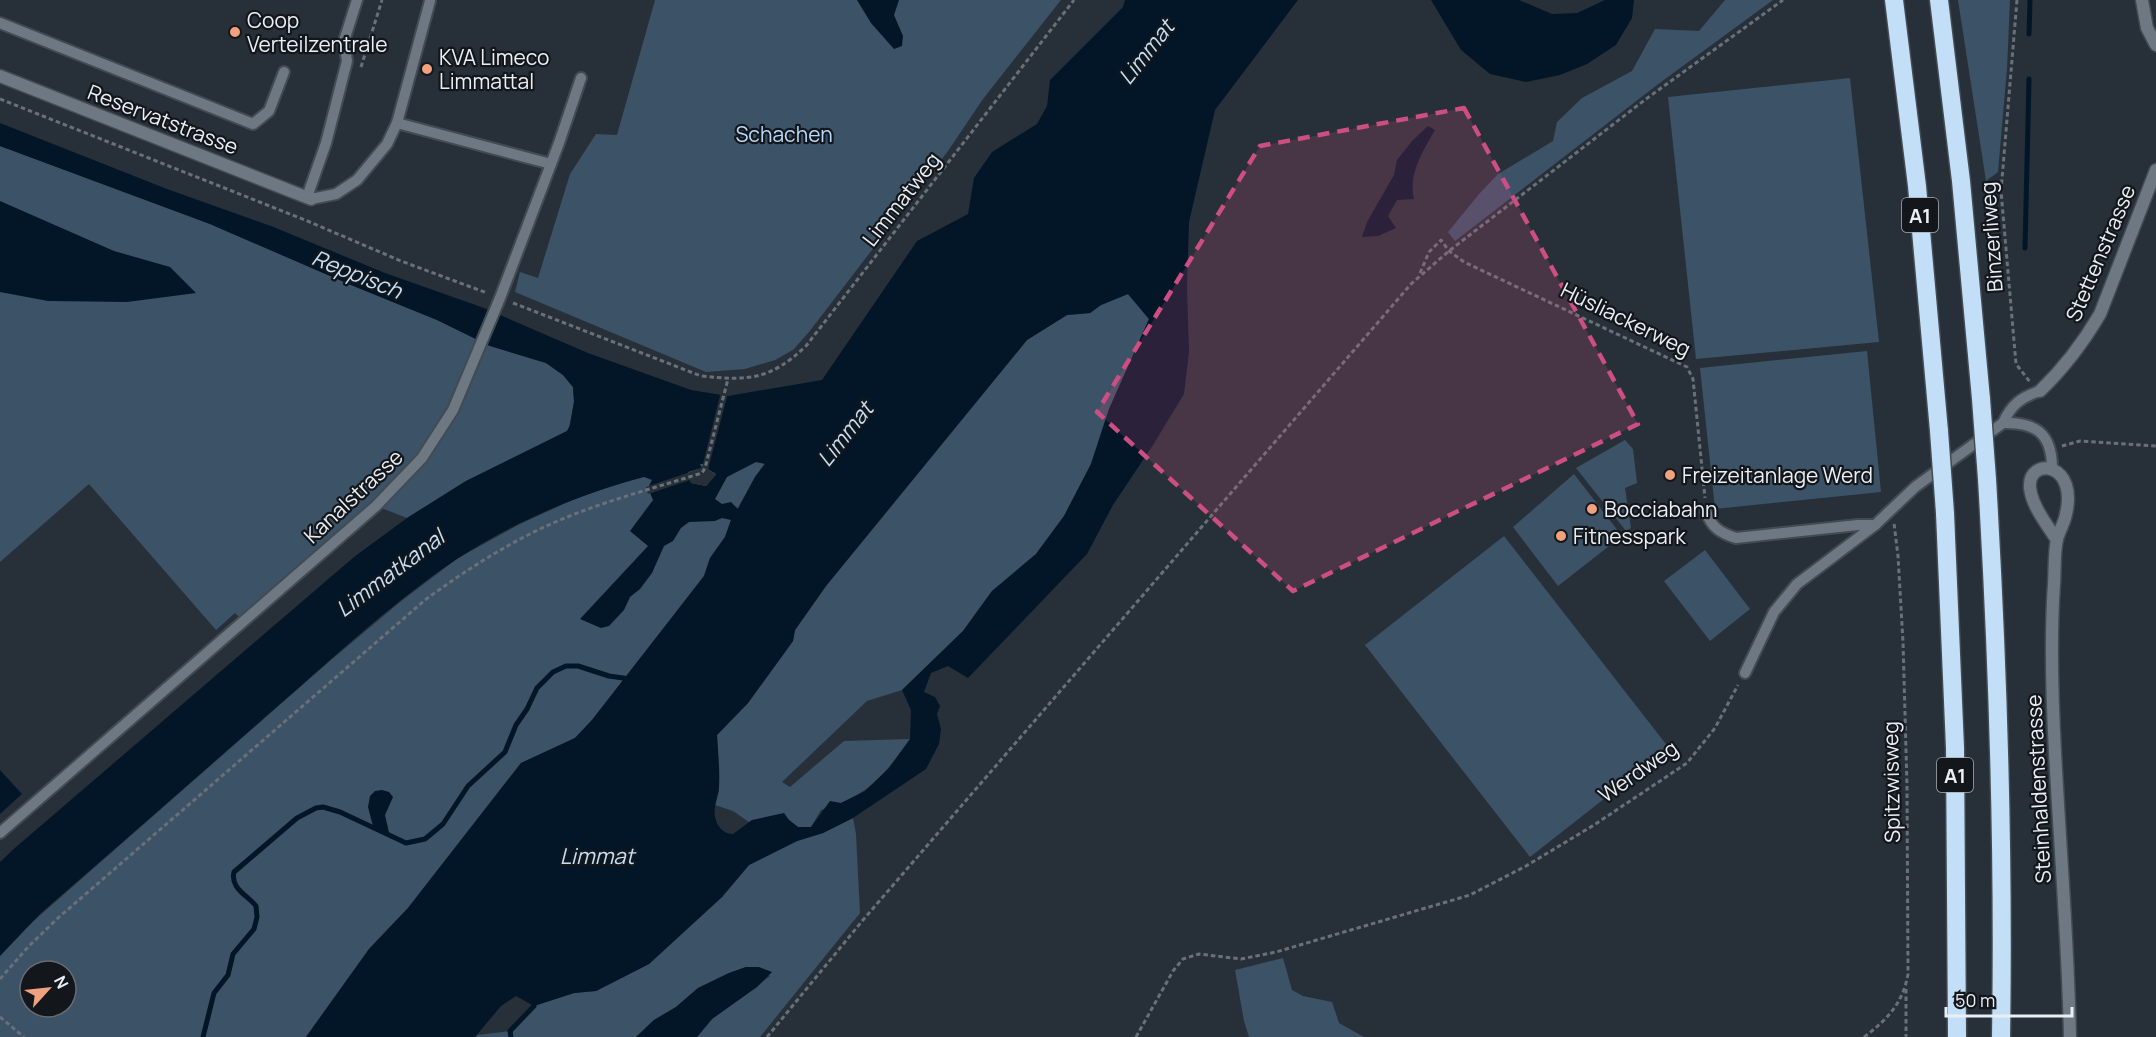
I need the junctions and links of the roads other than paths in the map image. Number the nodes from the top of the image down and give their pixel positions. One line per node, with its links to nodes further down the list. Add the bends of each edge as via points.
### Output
1 (357, 0): 14 (lane, via 344,41 347,61)
2 (1894, 0): 23 (highway, A1, bridge, via 1925,263 1945,513 1955,748)
3 (1939, 0): 24 (highway, A1, bridge, via 1961,181 1987,479 2000,760)
4 (2142, 0): 7 (street, via 2147,28)
5 (430, 1): 11 (lane)
6 (0, 23): 8 (lane, via 253,124 269,111)
7 (2156, 45)
8 (284, 72)
9 (0, 76): 14 (street, Reservatstrasse)
10 (581, 78): 12 (lane, Kanalstrasse)
11 (397, 123): 12 (lane); 14 (lane, via 387,144 357,180 336,194)
12 (551, 164): 22 (lane, Kanalstrasse, via 453,410 422,458 376,506)
13 (2156, 170): 15 (street, Stettenstrasse, via 2100,314 2060,372)
14 (309, 198)
15 (2040, 391): 16 (lane, Stettenstrasse, via 2023,396 2008,410)
16 (2002, 423): 17 (lane, via 2019,423 2038,430 2051,449); 19 (lane, via 1915,487)
17 (2052, 468): 20 (street, Steinhaldenstrasse, via 2064,478 2068,489); 20 (street, via 2037,472 2030,487)
18 (1706, 510): 19 (lane, via 1715,528 1736,538)
19 (1875, 525): 21 (lane, via 1797,584 1774,612)
20 (2057, 540): 25 (street, Steinhaldenstrasse, via 2051,657)
21 (1745, 673)
22 (0, 834)
23 (1957, 1037)
24 (2001, 1037)
25 (2070, 1037)

